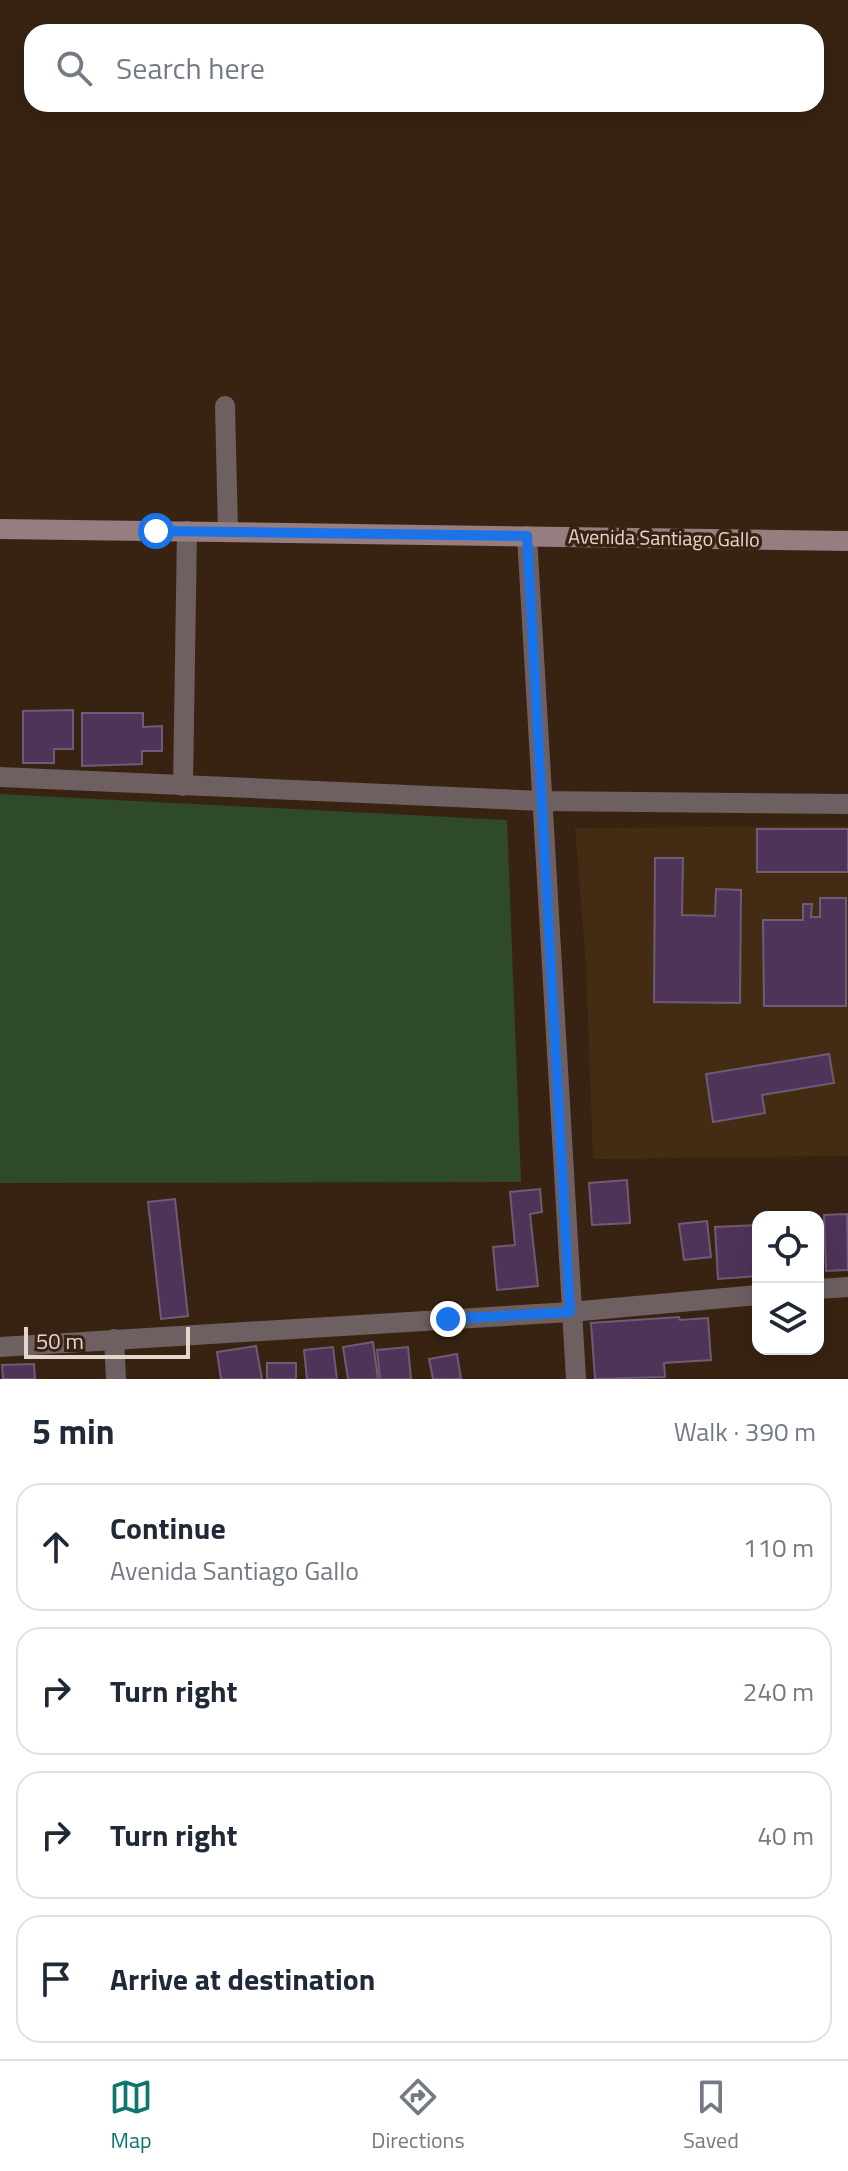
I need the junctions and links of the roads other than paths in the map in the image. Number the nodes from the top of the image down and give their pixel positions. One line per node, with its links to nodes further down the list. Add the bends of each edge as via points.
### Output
1 (225, 406): 4 (street)
2 (0, 529): 3 (street, Avenida Santiago Gallo)
3 (187, 531): 4 (street, Avenida Santiago Gallo); 8 (street)
4 (228, 531): 5 (street, Avenida Santiago Gallo)
5 (527, 536): 6 (street, Avenida Santiago Gallo); 9 (street)
6 (848, 541)
7 (0, 777): 8 (street)
8 (183, 786): 9 (street)
9 (542, 801): 10 (street); 14 (street)
10 (848, 804)
11 (848, 1287): 12 (street)
12 (824, 1289)
13 (752, 1296): 14 (street)
14 (570, 1312): 15 (street); 18 (street)
15 (114, 1339): 16 (street); 17 (street)
16 (0, 1347)
17 (116, 1379)
18 (576, 1379)

